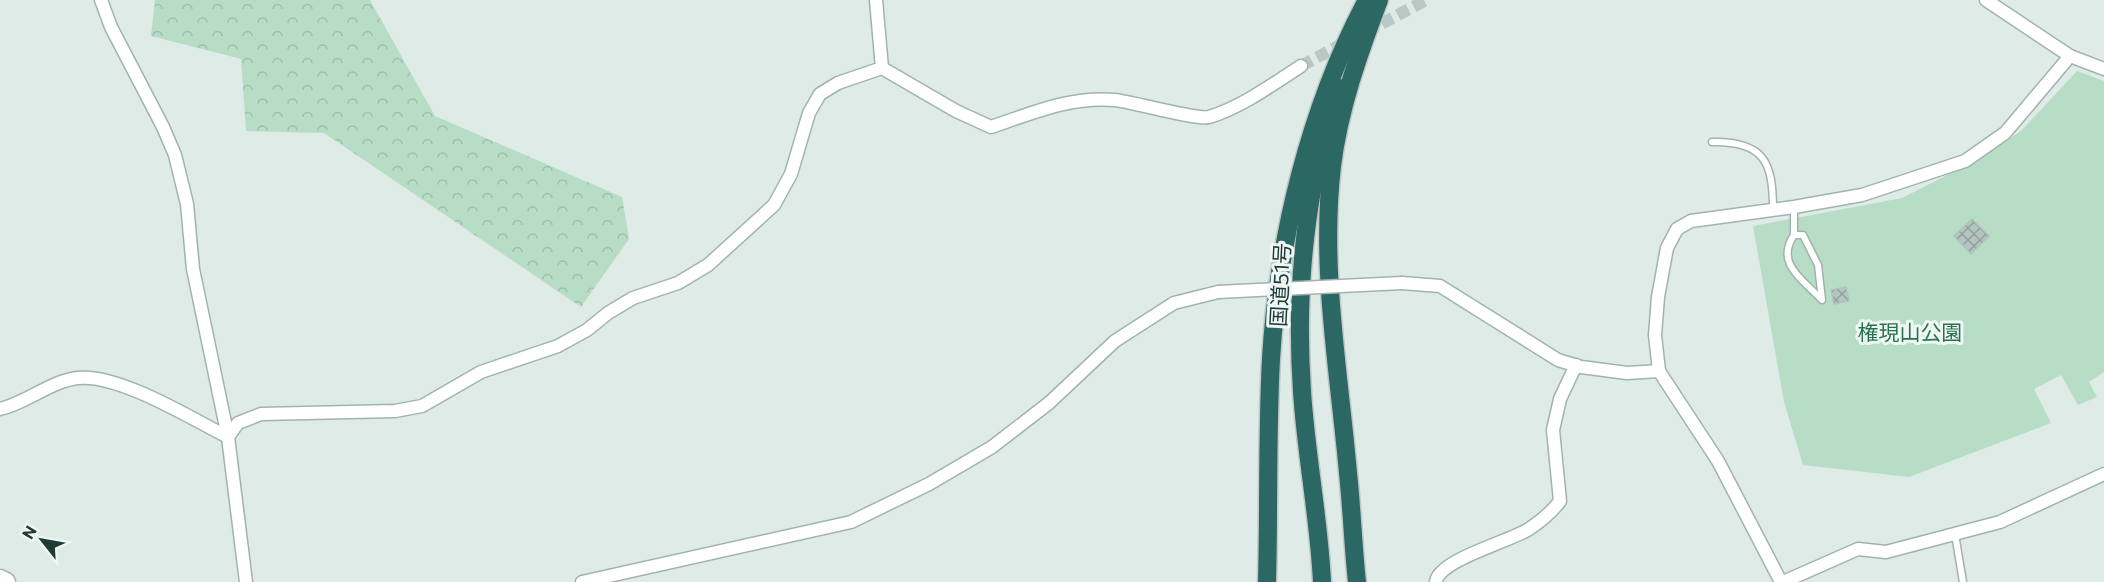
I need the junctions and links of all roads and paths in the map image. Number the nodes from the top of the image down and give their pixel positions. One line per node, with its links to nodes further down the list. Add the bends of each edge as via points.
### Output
1 (101, 0): 18 (street, via 175,155 187,204 193,269)
2 (876, 0): 9 (street)
3 (1367, 0): 25 (highway, via 1313,128 1283,266 1271,358)
4 (1373, 0): 26 (highway, 国道51号, via 1335,100 1323,144 1308,217 1302,278 1302,392)
5 (1379, 0): 27 (highway, via 1341,123 1332,166 1329,225 1334,353)
6 (1986, 0): 7 (street)
7 (2070, 56): 10 (street); 12 (street, via 2013,125 1965,161 1862,195)
8 (1301, 66): 9 (street, via 1261,92 1207,118 1115,100 1082,100 991,127)
9 (882, 68): 18 (street, via 838,83 820,94 808,113 790,174 774,205 708,265 678,284 633,298 558,346 481,372 422,406 394,411 261,414 238,423)
10 (2104, 69)
11 (1712, 142): 13 (lane, via 1738,145 1763,157 1773,182)
12 (1794, 207): 13 (street); 14 (lane)
13 (1773, 210): 16 (street, via 1690,221 1677,230 1667,248 1658,297 1655,335)
14 (1794, 235): 14 (lane, via 1786,254 1791,268 1821,299 1818,265 1803,235)
15 (1575, 365): 16 (street, via 1627,373); 24 (street, bridge, via 1540,351 1440,286 1402,283 1218,292 1174,303 1115,341 1049,403 992,447 929,484 851,522); 28 (street, via 1560,399 1553,430 1560,501 1527,531 1448,566)
16 (1659, 371): 29 (street, via 1718,461)
17 (0, 409): 18 (street, via 78,378 102,380 138,391)
18 (228, 437): 23 (street)
19 (2104, 474): 20 (street, via 2000,522)
20 (1955, 534): 29 (street, via 1886,552 1858,549); 30 (lane)
21 (0, 579): 22 (street)
22 (6, 582)
23 (246, 582)
24 (582, 582)
25 (1267, 582)
26 (1322, 582)
27 (1357, 582)
28 (1436, 582)
29 (1782, 582)
30 (1963, 582)

